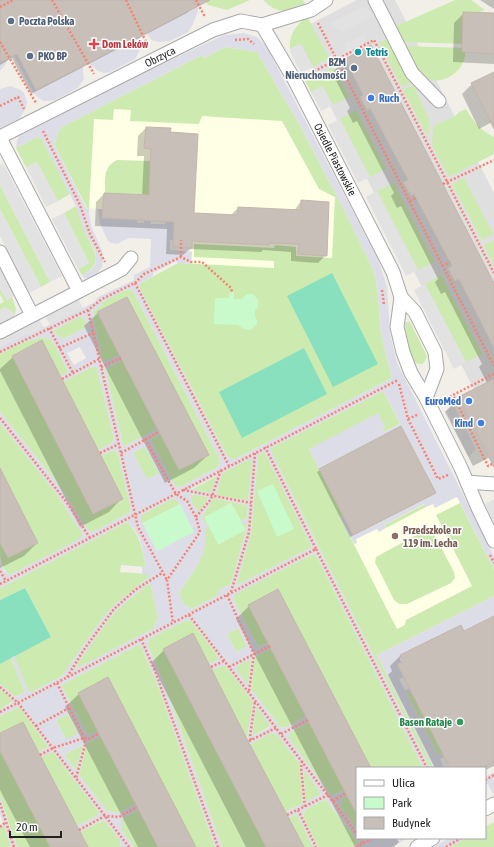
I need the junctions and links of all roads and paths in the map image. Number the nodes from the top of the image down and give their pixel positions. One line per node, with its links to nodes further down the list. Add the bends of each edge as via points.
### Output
1 (13, 0): 7 (path)
2 (52, 0): 16 (path)
3 (126, 0): 14 (path)
4 (196, 0): 10 (path)
5 (326, 0): 8 (street, Obrzyca)
6 (375, 0): 17 (street, via 412,73)
7 (0, 6)
8 (311, 10): 9 (street, Obrzyca); 15 (path)
9 (262, 24): 10 (street, Obrzyca, via 241,21); 43 (street, Osiedle Piastowskie, via 346,178 393,272)
10 (213, 30): 14 (street, Obrzyca)
11 (234, 40): 13 (path, via 248,38)
12 (0, 42): 18 (path)
13 (257, 46)
14 (155, 59): 16 (street, Obrzyca)
15 (338, 59): 24 (path, via 374,40); 27 (path)
16 (101, 86): 18 (street, Obrzyca)
17 (439, 102)
18 (43, 115): 22 (street, Obrzyca)
19 (49, 128): 20 (path)
20 (42, 129): 21 (path); 37 (path, via 80,206 90,234)
21 (37, 132)
22 (0, 138): 41 (street)
23 (494, 160): 24 (path)
24 (446, 182): 25 (path); 29 (path)
25 (443, 184)
26 (416, 198): 27 (path)
27 (410, 201): 35 (path)
28 (181, 240): 33 (path)
29 (480, 246): 30 (path); 36 (path)
30 (476, 248)
31 (0, 252): 46 (street)
32 (131, 258): 37 (street, via 122,269)
33 (181, 258): 38 (path, via 144,274); 42 (path, via 191,262 202,262)
34 (450, 262): 35 (path)
35 (442, 266): 54 (path)
36 (494, 273)
37 (112, 274): 40 (path); 41 (street)
38 (135, 284): 40 (path); 71 (path)
39 (381, 285): 44 (path)
40 (120, 290): 45 (path)
41 (79, 291): 46 (street)
42 (232, 292)
43 (401, 298): 57 (street, Osiedle Piastowskie, via 397,327); 61 (street, Osiedle Piastowskie, via 415,312 436,352 438,369)
44 (384, 306)
45 (88, 310): 47 (path); 49 (path)
46 (32, 315): 48 (street)
47 (49, 328): 50 (path); 51 (path)
48 (0, 332)
49 (93, 332): 50 (path); 53 (path)
50 (59, 348): 56 (path)
51 (0, 352)
52 (121, 358): 55 (path)
53 (99, 359): 55 (path); 56 (path)
54 (494, 366)
55 (101, 367): 65 (path)
56 (73, 373): 59 (path)
57 (411, 373): 60 (path); 61 (street, Osiedle Piastowskie)
58 (494, 374): 70 (path, via 453,395 488,466)
59 (62, 379)
60 (398, 380): 66 (path); 73 (path, via 408,419 438,479)
61 (426, 398): 74 (street, Osiedle Piastowskie)
62 (0, 418): 82 (path, via 65,500)
63 (159, 432): 64 (path)
64 (145, 439): 69 (path); 77 (path)
65 (119, 444): 68 (path); 69 (path)
66 (265, 447): 67 (path); 84 (path)
67 (256, 452): 71 (path); 79 (path)
68 (100, 453)
69 (121, 453): 80 (path)
70 (494, 463)
71 (230, 466): 72 (path)
72 (220, 470): 76 (path); 78 (path)
73 (449, 474)
74 (467, 482): 75 (street); 83 (street, Osiedle Piastowskie)
75 (494, 484)
76 (183, 490): 77 (path); 78 (path)
77 (176, 494): 80 (path); 81 (path, via 186,500)
78 (212, 496): 79 (path); 81 (path)
79 (251, 504): 91 (path, via 249,532)
80 (135, 514): 82 (path); 87 (path, via 138,527)
81 (196, 517): 88 (path, via 200,532)
82 (90, 538): 89 (path)
83 (491, 545): 85 (path)
84 (316, 549): 91 (path); 118 (path)
85 (494, 563)
86 (0, 570): 89 (path)
87 (162, 573): 88 (path); 101 (path, via 135,590 114,609)
88 (166, 580): 94 (path)
89 (6, 581): 90 (path)
90 (0, 584)
91 (231, 592): 92 (path)
92 (227, 594): 93 (path); 97 (path)
93 (189, 614): 94 (path); 98 (path)
94 (173, 623): 95 (path)
95 (141, 639): 101 (path); 140 (path, via 156,670)
96 (270, 646): 97 (path)
97 (254, 654): 100 (path); 104 (path)
98 (224, 661): 99 (path); 100 (path)
99 (211, 667)
100 (229, 667): 104 (path)
101 (66, 678): 102 (path)
102 (57, 683): 106 (path); 107 (path)
103 (0, 686): 106 (path)
104 (248, 692): 105 (path)
105 (255, 701): 111 (path); 111 (path, via 250,741)
106 (18, 703): 108 (path); 110 (path)
107 (69, 708): 110 (path); 114 (path)
108 (0, 712)
109 (308, 720): 113 (path)
110 (36, 726): 115 (path)
111 (276, 728): 113 (path)
112 (99, 733): 114 (path, via 89,739)
113 (281, 734): 117 (path)
114 (84, 738): 115 (path); 119 (path)
115 (53, 748): 116 (path); 119 (path)
116 (40, 754)
117 (302, 761): 121 (path); 125 (path)
118 (426, 767)
119 (76, 778): 128 (path)
120 (346, 793): 122 (path)
121 (328, 795): 122 (path); 125 (path)
122 (332, 801): 132 (path)
123 (0, 804): 129 (path)
124 (137, 807): 128 (path, via 119,816)
125 (305, 807): 126 (path)
126 (298, 810): 127 (path); 141 (path)
127 (287, 815)
128 (105, 816): 131 (path); 139 (path)
129 (6, 822): 130 (path); 138 (path)
130 (0, 826)
131 (79, 830)
132 (356, 834)
133 (360, 839): 137 (path)
134 (372, 839): 137 (path)
135 (431, 839): 143 (street)
136 (459, 839): 144 (path)
137 (363, 844): 142 (path)
138 (14, 847)
139 (129, 847)
140 (218, 847)
141 (316, 847)
142 (356, 847)
143 (417, 847)
144 (445, 847)

